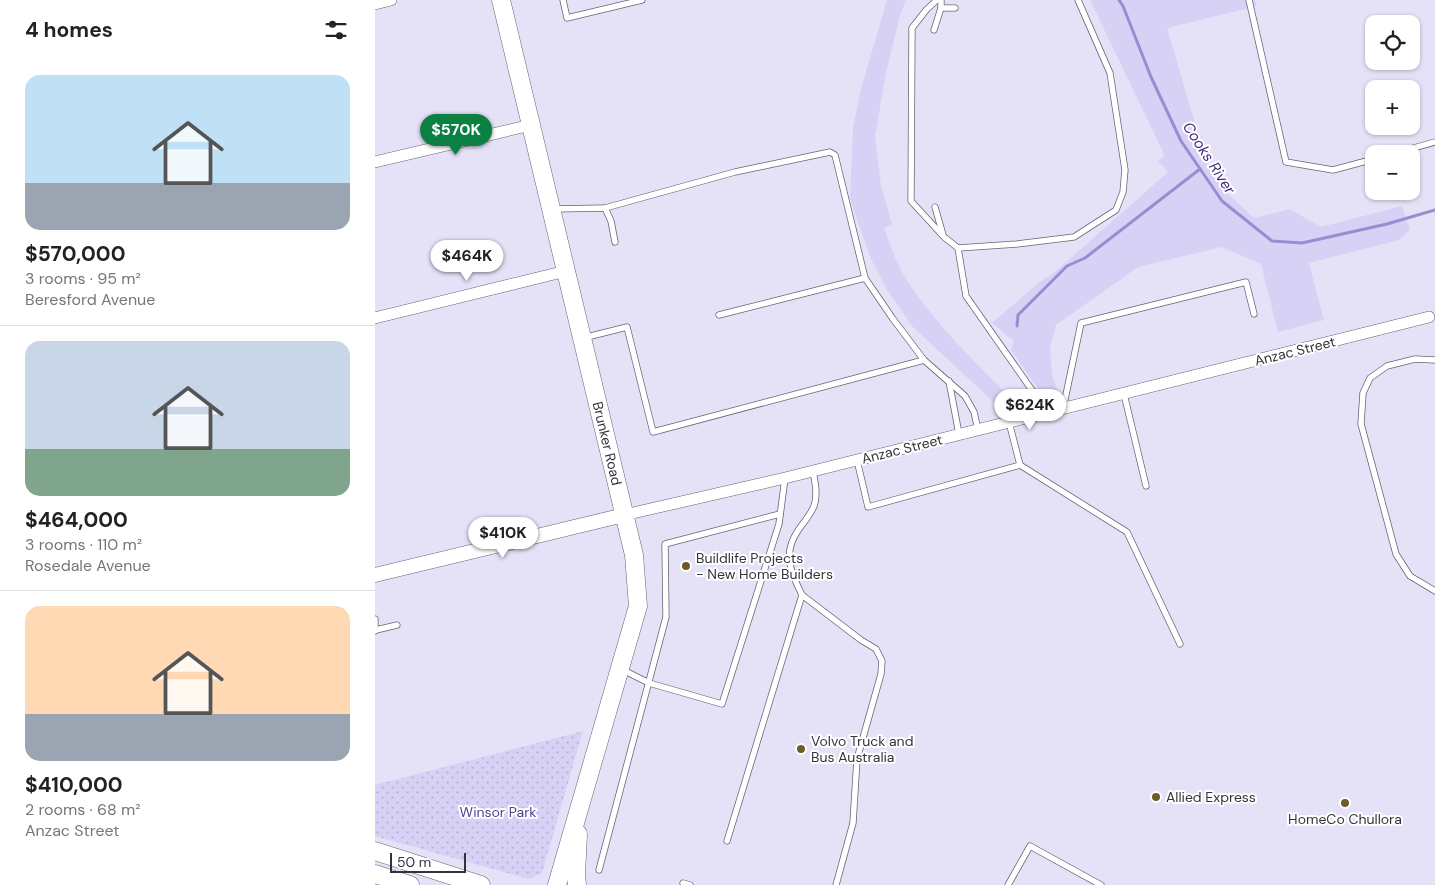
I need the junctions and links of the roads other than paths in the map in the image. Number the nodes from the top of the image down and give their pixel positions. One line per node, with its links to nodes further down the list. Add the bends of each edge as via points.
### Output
1 (391, 0): 8 (street)
2 (501, 0): 13 (main road, Brunker Road)
3 (563, 0): 4 (lane, via 567,18)
4 (642, 0)
5 (939, 0): 10 (lane); 21 (lane, via 927,8 912,28 911,201)
6 (1249, 0): 16 (lane, via 1286,162 1333,170)
7 (1080, 3): 9 (lane); 23 (lane, via 1110,73 1125,170 1123,192 1116,210 1074,237)
8 (375, 4)
9 (1072, 6)
10 (941, 8): 11 (lane); 12 (lane)
11 (955, 8)
12 (934, 30)
13 (531, 125): 17 (street); 20 (main road, Brunker Road)
14 (1435, 142): 15 (lane)
15 (1420, 146)
16 (1365, 161)
17 (375, 162)
18 (935, 207): 21 (lane)
19 (605, 208): 20 (lane); 22 (lane); 25 (lane, via 735,172 830,152 835,154)
20 (551, 209): 24 (main road, Brunker Road)
21 (944, 237): 23 (lane)
22 (615, 242)
23 (958, 248): 36 (lane, via 966,296)
24 (565, 271): 29 (street); 30 (main road, Brunker Road)
25 (865, 278): 26 (lane); 31 (lane)
26 (719, 314)
27 (1255, 314): 35 (lane, via 1246,282 1081,323)
28 (1429, 317): 34 (street, Anzac Street)
29 (375, 318)
30 (582, 338): 31 (lane, via 627,327 653,432); 45 (main road, Brunker Road)
31 (924, 360): 33 (lane)
32 (1435, 360): 48 (lane, via 1415,359 1387,366 1370,378 1363,393 1361,424 1396,554 1410,576)
33 (949, 382): 38 (lane, via 965,396 974,412); 39 (lane)
34 (1124, 394): 35 (street, Anzac Street); 44 (lane)
35 (1063, 409): 36 (street, Anzac Street)
36 (1048, 413): 37 (street, Anzac Street)
37 (1009, 422): 38 (street, Anzac Street); 41 (lane)
38 (978, 430): 39 (street, Anzac Street)
39 (959, 434): 40 (street, Anzac Street)
40 (857, 460): 41 (lane, via 868,507); 42 (street, Anzac Street)
41 (1020, 465): 53 (lane, via 1127,532)
42 (813, 471): 43 (street, Anzac Street); 49 (lane, via 814,507 788,551)
43 (785, 478): 45 (street, Anzac Street); 46 (lane)
44 (1146, 486)
45 (624, 514): 47 (street, Anzac Street); 54 (main road, Brunker Road, via 634,555 638,606)
46 (780, 514): 55 (lane, via 665,544 667,617); 55 (lane, via 723,704)
47 (375, 575)
48 (1435, 591)
49 (803, 595): 57 (lane); 67 (lane, via 876,649 882,661 857,759 853,823)
50 (375, 619): 52 (lane)
51 (397, 625): 52 (lane)
52 (375, 630)
53 (1180, 644)
54 (620, 668): 55 (lane); 56 (main road, Brunker Road)
55 (649, 683): 59 (lane)
56 (582, 796): 64 (main road, Brunker Road); 65 (main road)
57 (727, 841)
58 (375, 851): 63 (main road)
59 (599, 870)
60 (375, 874): 62 (main road)
61 (683, 883): 66 (lane)
62 (410, 885)
63 (481, 885)
64 (557, 885)
65 (577, 885)
66 (690, 885)
67 (837, 885)
68 (1008, 885): 69 (lane, via 1030,846)
69 (1101, 885)

